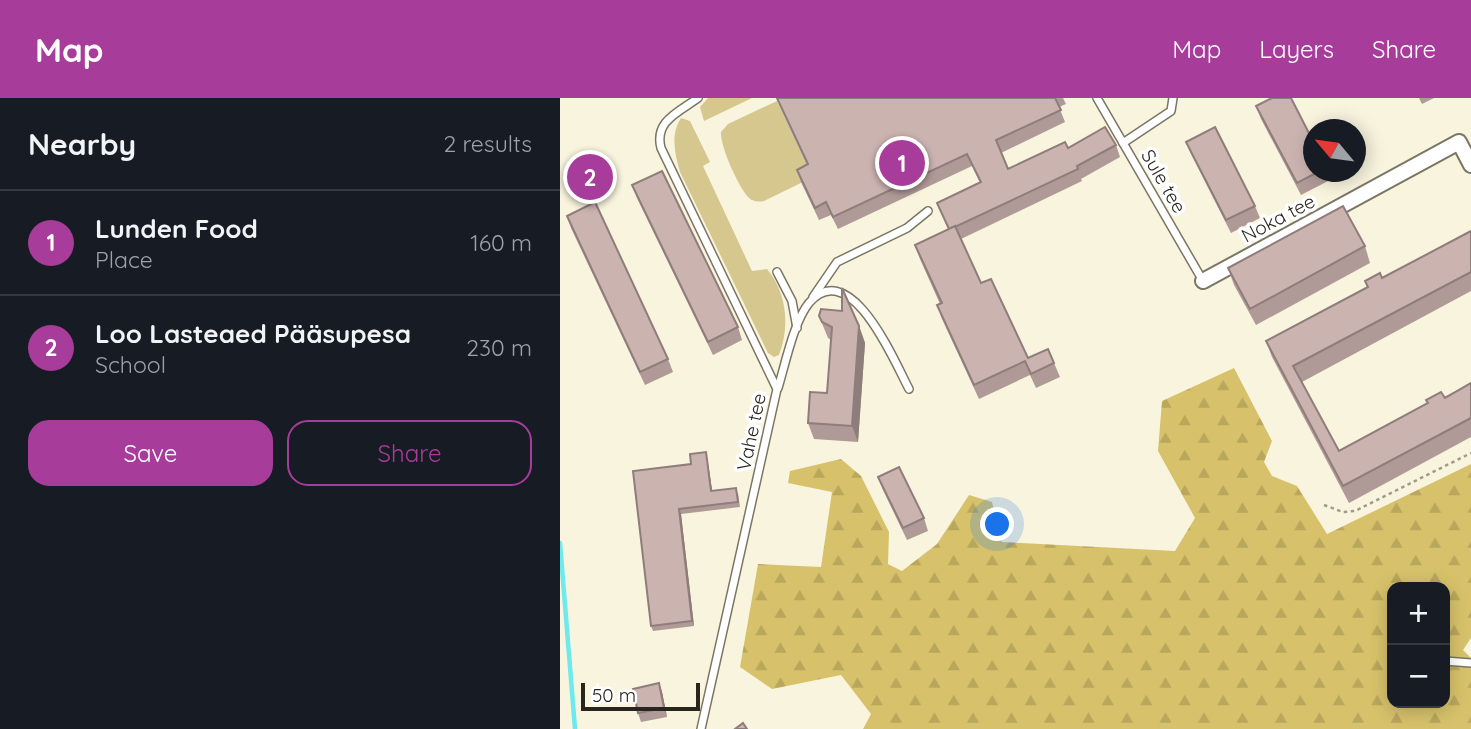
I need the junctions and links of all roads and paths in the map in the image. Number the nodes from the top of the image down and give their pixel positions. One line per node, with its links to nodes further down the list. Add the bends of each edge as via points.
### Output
1 (698, 98): 12 (lane, Vahe tee, via 664,122 658,135 661,148)
2 (1097, 98): 5 (lane, Sule tee)
3 (1173, 98): 5 (lane, via 1171,111)
4 (1465, 142): 6 (street, Noka tee); 9 (street, Noka tee)
5 (1123, 143): 9 (lane, Sule tee)
6 (1471, 165)
7 (928, 211): 10 (lane, via 907,228 837,262)
8 (777, 272): 11 (lane, via 792,301)
9 (1203, 281)
10 (809, 303): 11 (lane); 13 (lane, via 823,293 836,292 866,310)
11 (797, 329): 12 (lane)
12 (777, 389): 18 (lane, Vahe tee)
13 (909, 390)
14 (1471, 453): 15 (path, via 1355,511)
15 (1324, 505)
16 (1450, 661): 17 (lane)
17 (1471, 663)
18 (701, 729)

